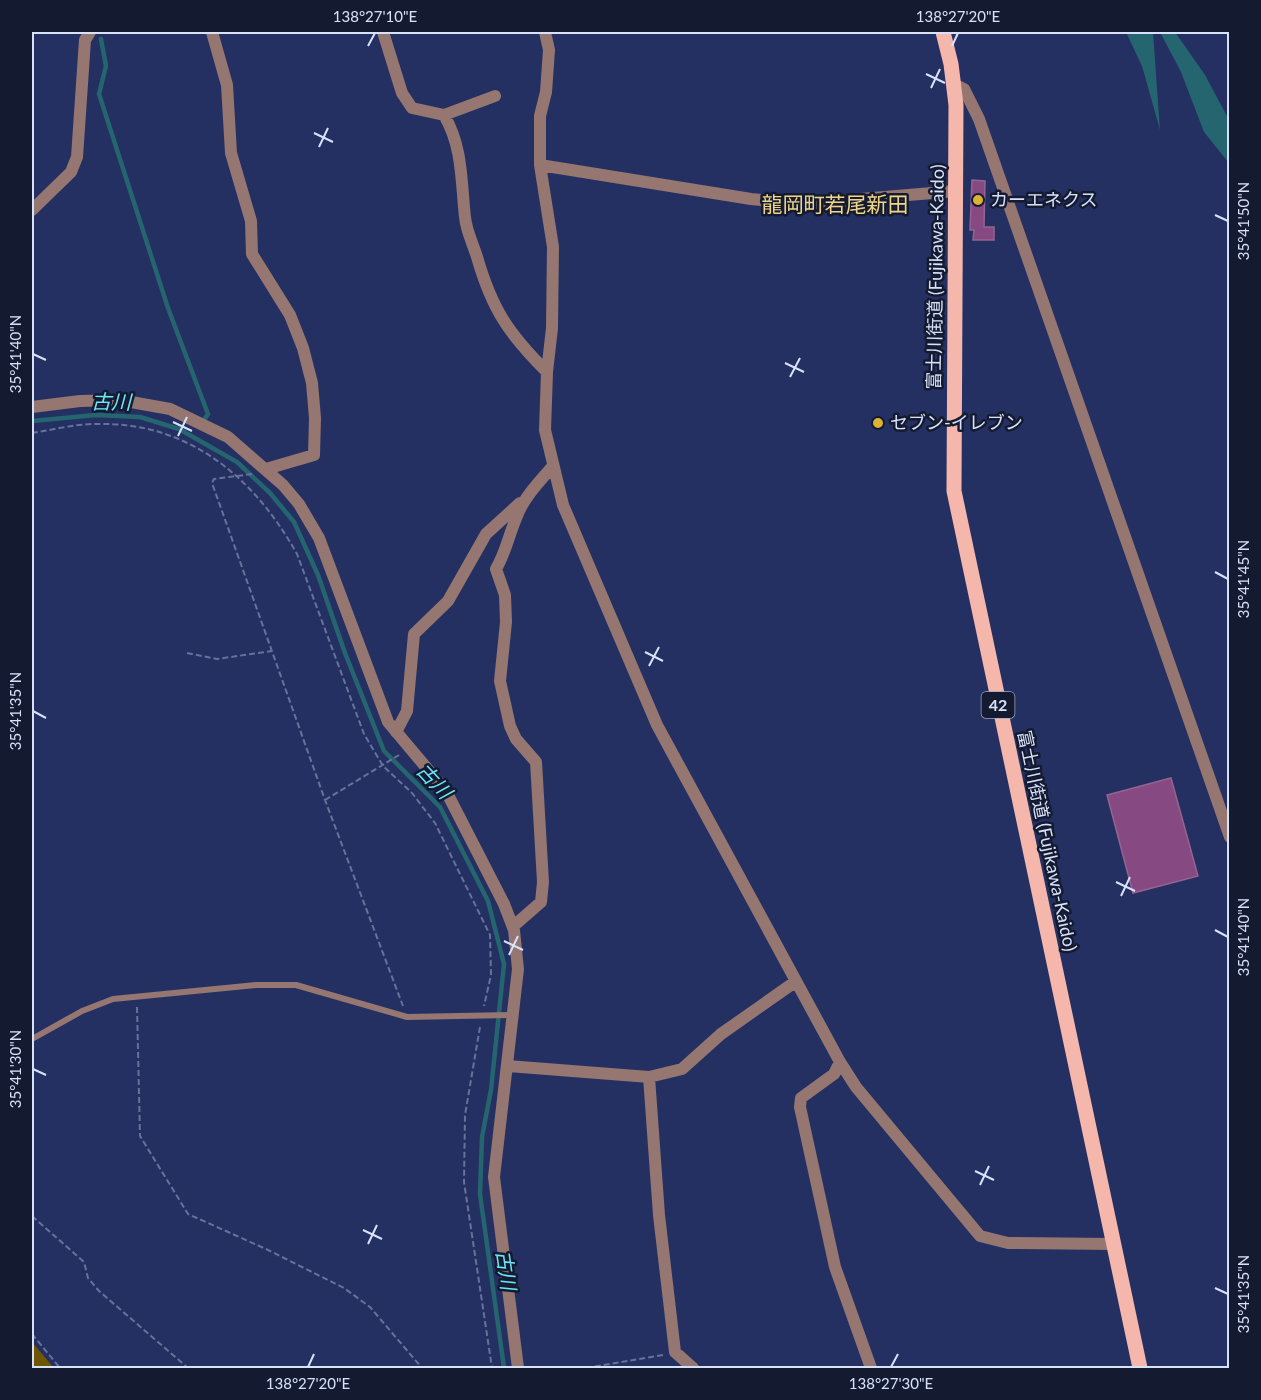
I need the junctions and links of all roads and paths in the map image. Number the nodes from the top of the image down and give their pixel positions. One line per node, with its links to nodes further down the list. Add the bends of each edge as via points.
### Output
1 (90, 32): 11 (street, via 85,40 77,157 64,180)
2 (212, 32): 16 (street, via 226,85 231,153 252,221 252,254 290,315 312,383 314,455)
3 (383, 32): 8 (street, via 402,93 412,108)
4 (545, 32): 9 (street, via 549,50 540,116)
5 (943, 32): 6 (main road, 富士川街道 (Fujikawa-Kaido) / 42)
6 (954, 84): 10 (main road, 富士川街道 (Fujikawa-Kaido) / 42); 26 (street, via 964,89 979,119)
7 (495, 96): 8 (street)
8 (444, 115): 12 (street, via 453,129 462,166 465,220 487,292 504,325)
9 (540, 165): 10 (street, via 801,204); 12 (street, via 553,247)
10 (956, 191): 38 (main road, 富士川街道 (Fujikawa-Kaido) / 42, via 954,491)
11 (32, 210)
12 (547, 372): 15 (street, via 545,430)
13 (32, 407): 16 (street, via 120,400 170,410 228,437)
14 (32, 433): 18 (path, via 93,424 148,428 205,452)
15 (553, 466): 19 (street); 28 (street, via 578,543 657,725)
16 (266, 469): 22 (street, via 299,504 319,538 379,702)
17 (246, 476): 18 (path)
18 (240, 477): 20 (path, via 214,479 212,483); 24 (path, via 282,528 297,554 364,734)
19 (532, 490): 22 (street, via 486,534 448,601 414,634 407,711); 27 (street, via 517,514 506,552 496,569 505,594 500,681 513,732 536,762 542,860 542,902)
20 (272, 651): 21 (path, via 216,659); 25 (path)
21 (187, 653)
22 (396, 732): 31 (street, via 450,797 510,917 518,955)
23 (401, 753): 24 (path)
24 (383, 766): 25 (path); 30 (path, via 412,793 435,823 490,935 491,975)
25 (325, 800): 32 (path)
26 (1230, 837)
27 (517, 923)
28 (795, 982): 34 (street); 36 (street, via 721,1034 682,1069)
29 (137, 996): 32 (lane, via 296,985); 33 (lane, via 113,999 82,1011); 43 (path, via 140,1136 188,1214 344,1288 370,1307)
30 (482, 1014): 31 (lane); 32 (lane); 44 (path, via 465,1115 464,1182)
31 (511, 1015): 35 (street)
32 (407, 1017)
33 (32, 1039)
34 (840, 1062): 38 (street, via 980,1236 1008,1243); 48 (street, via 834,1074 801,1098 800,1107 835,1267)
35 (507, 1066): 36 (street); 45 (street, via 494,1177)
36 (649, 1077): 40 (street, via 659,1215)
37 (32, 1216): 42 (path, via 84,1262 88,1278 99,1291)
38 (1113, 1244): 49 (main road, 富士川街道 (Fujikawa-Kaido) / 42)
39 (32, 1334): 41 (path)
40 (675, 1352): 46 (path); 47 (street)
41 (60, 1368)
42 (188, 1368)
43 (422, 1368)
44 (492, 1368)
45 (518, 1368)
46 (586, 1368)
47 (693, 1368)
48 (871, 1368)
49 (1140, 1368)

